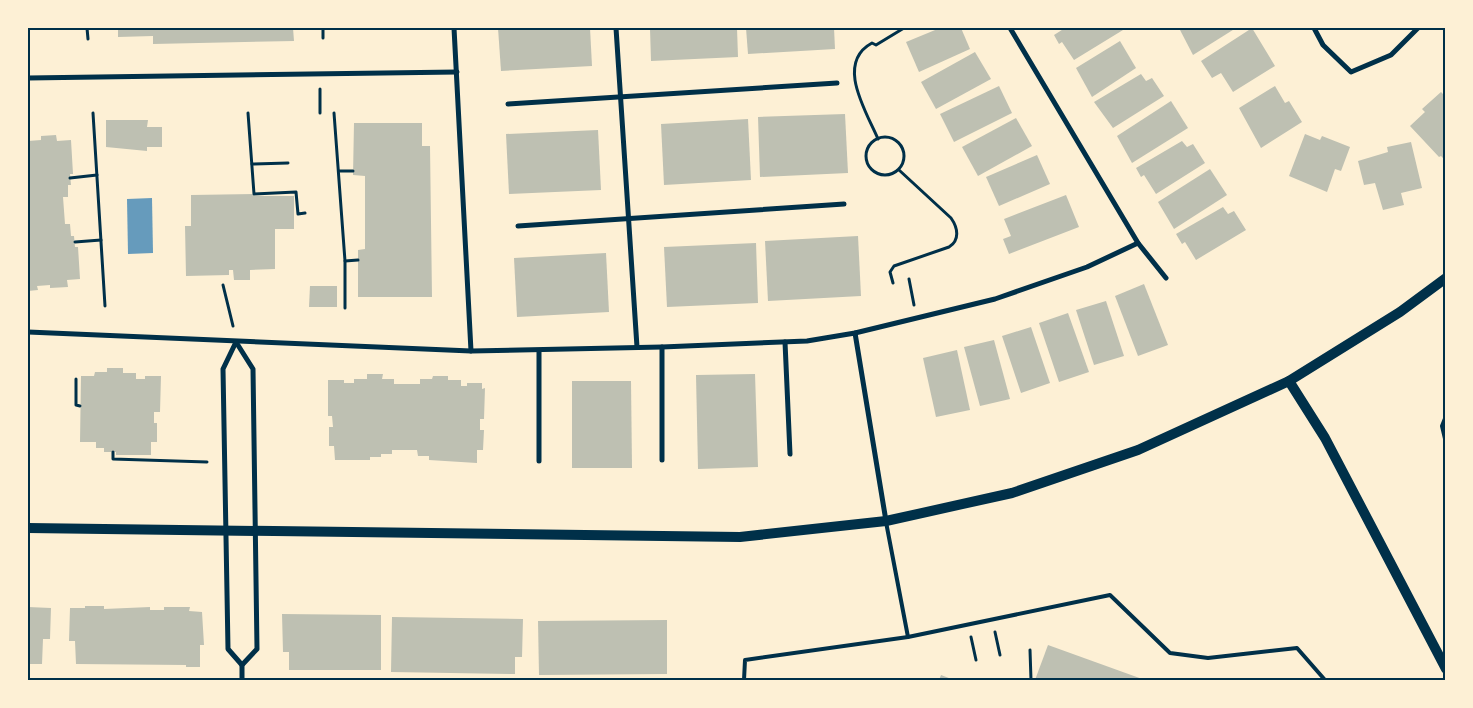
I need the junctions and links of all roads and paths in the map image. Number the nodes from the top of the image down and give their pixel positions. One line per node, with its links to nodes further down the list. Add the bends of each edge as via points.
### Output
1 (87, 28): 10 (path)
2 (323, 28): 9 (path)
3 (454, 28): 11 (street)
4 (616, 28): 15 (street)
5 (904, 28): 21 (path, via 876,45 866,46 854,66 858,90)
6 (1010, 28): 35 (street)
7 (1314, 28): 8 (street, via 1323,46 1351,72 1391,54)
8 (1418, 28)
9 (323, 38)
10 (88, 39)
11 (457, 72): 12 (street); 52 (street)
12 (321, 74): 13 (street); 19 (path)
13 (28, 78)
14 (837, 83): 15 (street)
15 (622, 98): 16 (street); 31 (street)
16 (508, 104)
17 (93, 113): 27 (path)
18 (248, 113): 23 (path)
19 (320, 113)
20 (334, 113): 25 (path)
21 (878, 139): 24 (path, via 889,138 900,143 905,154); 24 (path, via 869,147 868,165 882,175)
22 (288, 163): 23 (path)
23 (252, 164): 30 (path, via 254,194 296,192 298,214)
24 (899, 170): 41 (path, via 951,218 956,224 957,238 949,247 894,266 890,272)
25 (339, 171): 26 (path); 37 (path)
26 (353, 171)
27 (97, 175): 28 (path); 33 (path)
28 (70, 178)
29 (844, 204): 31 (street)
30 (305, 213)
31 (629, 218): 32 (street); 51 (street)
32 (518, 226)
33 (101, 240): 34 (path); 43 (path)
34 (75, 242)
35 (1138, 243): 38 (street); 45 (street, via 1087,267 995,298)
36 (358, 260): 37 (path)
37 (345, 261): 44 (path)
38 (1166, 278)
39 (1446, 278): 55 (main road, via 1400,312)
40 (909, 279): 45 (path)
41 (893, 283)
42 (223, 285): 48 (path)
43 (105, 306)
44 (345, 308)
45 (917, 317): 47 (street)
46 (28, 332): 48 (street)
47 (855, 333): 49 (street); 64 (street)
48 (236, 342): 52 (street); 66 (street, via 223,369); 67 (street, via 253,369)
49 (785, 342): 50 (street); 60 (street)
50 (662, 347): 51 (street); 61 (street)
51 (637, 348): 53 (street)
52 (470, 351): 53 (street)
53 (539, 351): 62 (street)
54 (76, 379): 56 (path, via 76,406)
55 (1289, 381): 64 (main road, via 1138,450 1012,493); 75 (main road, via 1325,438)
56 (80, 406)
57 (1446, 416): 58 (lane, via 1442,426)
58 (1446, 443)
59 (113, 452): 63 (path, via 113,459)
60 (790, 454)
61 (662, 460)
62 (539, 461)
63 (206, 462)
64 (886, 521): 67 (main road, via 740,537); 70 (lane)
65 (28, 528): 66 (main road)
66 (226, 531): 67 (main road); 74 (street, via 228,649)
67 (255, 532): 74 (street, via 258,649)
68 (992, 619): 69 (lane); 72 (path); 79 (lane, via 1110,594 1170,653 1208,658 1297,648)
69 (968, 624): 70 (lane); 73 (path)
70 (908, 637): 77 (lane, via 745,660)
71 (1030, 650): 78 (path)
72 (1000, 655)
73 (976, 660)
74 (242, 665): 76 (street)
75 (1446, 669)
76 (242, 680)
77 (744, 680)
78 (1031, 680)
79 (1325, 680)

